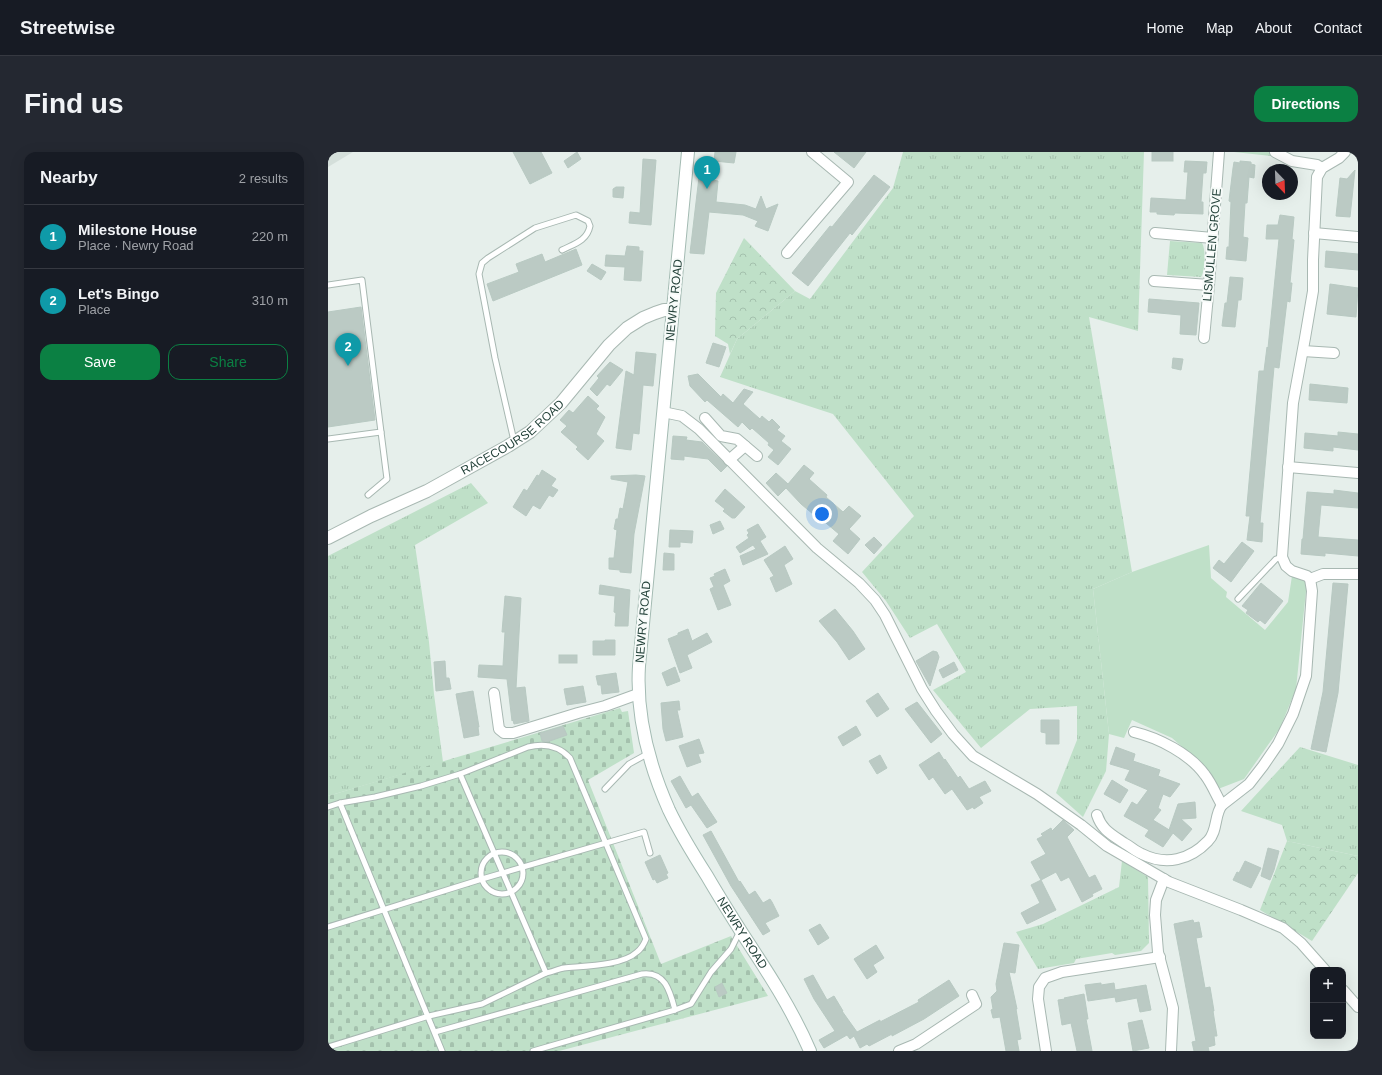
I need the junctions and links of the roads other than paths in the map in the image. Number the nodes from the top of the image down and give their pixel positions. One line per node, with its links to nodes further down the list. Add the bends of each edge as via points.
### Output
1 (688, 152): 16 (main road, NEWRY ROAD)
2 (812, 152): 12 (street, via 848,182)
3 (1219, 152): 10 (street, LISMULLEN GROVE)
4 (1275, 152): 6 (street, via 1292,161)
5 (1345, 152): 6 (street)
6 (1322, 168): 8 (street, via 1317,177)
7 (1155, 233): 10 (street)
8 (1314, 233): 9 (street); 18 (street, via 1313,291)
9 (1358, 236)
10 (1213, 238): 15 (street, LISMULLEN GROVE)
11 (562, 250): 24 (lane, via 583,239 589,232 588,221 576,215 535,228 488,258 482,263 479,274)
12 (787, 253)
13 (1154, 281): 15 (street)
14 (328, 285): 22 (lane, via 362,280)
15 (1209, 285): 17 (street, LISMULLEN GROVE)
16 (673, 310): 20 (main road, NEWRY ROAD); 24 (main road, RACECOURSE ROAD, via 655,313 626,328 561,403 530,432)
17 (1204, 338)
18 (1303, 351): 19 (street); 28 (street, via 1293,403)
19 (1334, 353)
20 (663, 412): 27 (street, via 682,416 699,429); 37 (main road, NEWRY ROAD)
21 (705, 418): 25 (street, via 721,436 737,439)
22 (381, 432): 23 (lane); 30 (lane, via 387,479)
23 (328, 439)
24 (515, 442): 31 (main road, RACECOURSE ROAD, via 427,491)
25 (745, 446): 26 (street); 27 (street)
26 (757, 456)
27 (729, 460): 52 (street, via 875,600 936,711 973,756 1037,794 1107,846)
28 (1288, 468): 29 (street); 32 (street)
29 (1358, 473)
30 (368, 495)
31 (328, 538)
32 (1282, 557): 34 (street, via 1292,571); 35 (lane, via 1276,559)
33 (1358, 574): 34 (street, via 1323,574)
34 (1310, 579): 43 (street, via 1312,591 1306,676 1293,714 1278,744 1249,784)
35 (1238, 599)
36 (494, 693): 37 (street, via 499,729 504,733 513,733)
37 (638, 694): 39 (main road, NEWRY ROAD, via 644,734)
38 (1134, 732): 43 (street, via 1149,735 1170,745 1197,766)
39 (650, 753): 41 (lane, via 629,764); 56 (main road, NEWRY ROAD, via 669,810)
40 (460, 774): 42 (lane, via 375,797); 46 (lane, via 528,747 546,744 560,750 570,758); 48 (lane)
41 (605, 789)
42 (340, 803): 44 (lane); 54 (lane)
43 (1222, 805): 45 (street, via 1210,840 1194,854 1179,860 1159,861 1142,854 1108,832 1100,824)
44 (328, 807)
45 (1097, 815)
46 (606, 843): 47 (lane, via 644,832); 49 (lane); 59 (lane, via 646,939 637,953 627,958 600,965 564,968)
47 (650, 853)
48 (494, 854): 49 (lane, via 511,854); 50 (lane); 51 (lane, via 484,862)
49 (522, 867): 50 (lane); 53 (lane, via 520,885)
50 (502, 873): 51 (lane); 53 (lane)
51 (482, 879): 53 (lane, via 493,893); 54 (lane)
52 (1164, 879): 57 (street, via 1156,900); 58 (street, via 1283,928 1301,943)
53 (511, 892): 59 (lane)
54 (385, 910): 55 (lane); 64 (lane)
55 (328, 927)
56 (741, 931): 63 (lane, via 691,1004); 69 (main road, NEWRY ROAD, via 774,980)
57 (1160, 957): 71 (street, via 1062,972 1045,978 1039,987 1038,999); 72 (street, via 1173,1008)
58 (1322, 967)
59 (546, 974): 64 (lane, via 482,1004)
60 (1346, 993): 62 (street)
61 (972, 995): 70 (street, via 976,1004 916,1044)
62 (1358, 1007)
63 (675, 1010): 65 (lane, via 666,984 656,975 649,973); 68 (lane)
64 (429, 1016): 65 (lane); 66 (lane)
65 (435, 1032): 67 (lane)
66 (328, 1047)
67 (442, 1051)
68 (533, 1051)
69 (810, 1051)
70 (899, 1051)
71 (1046, 1051)
72 (1171, 1051)

